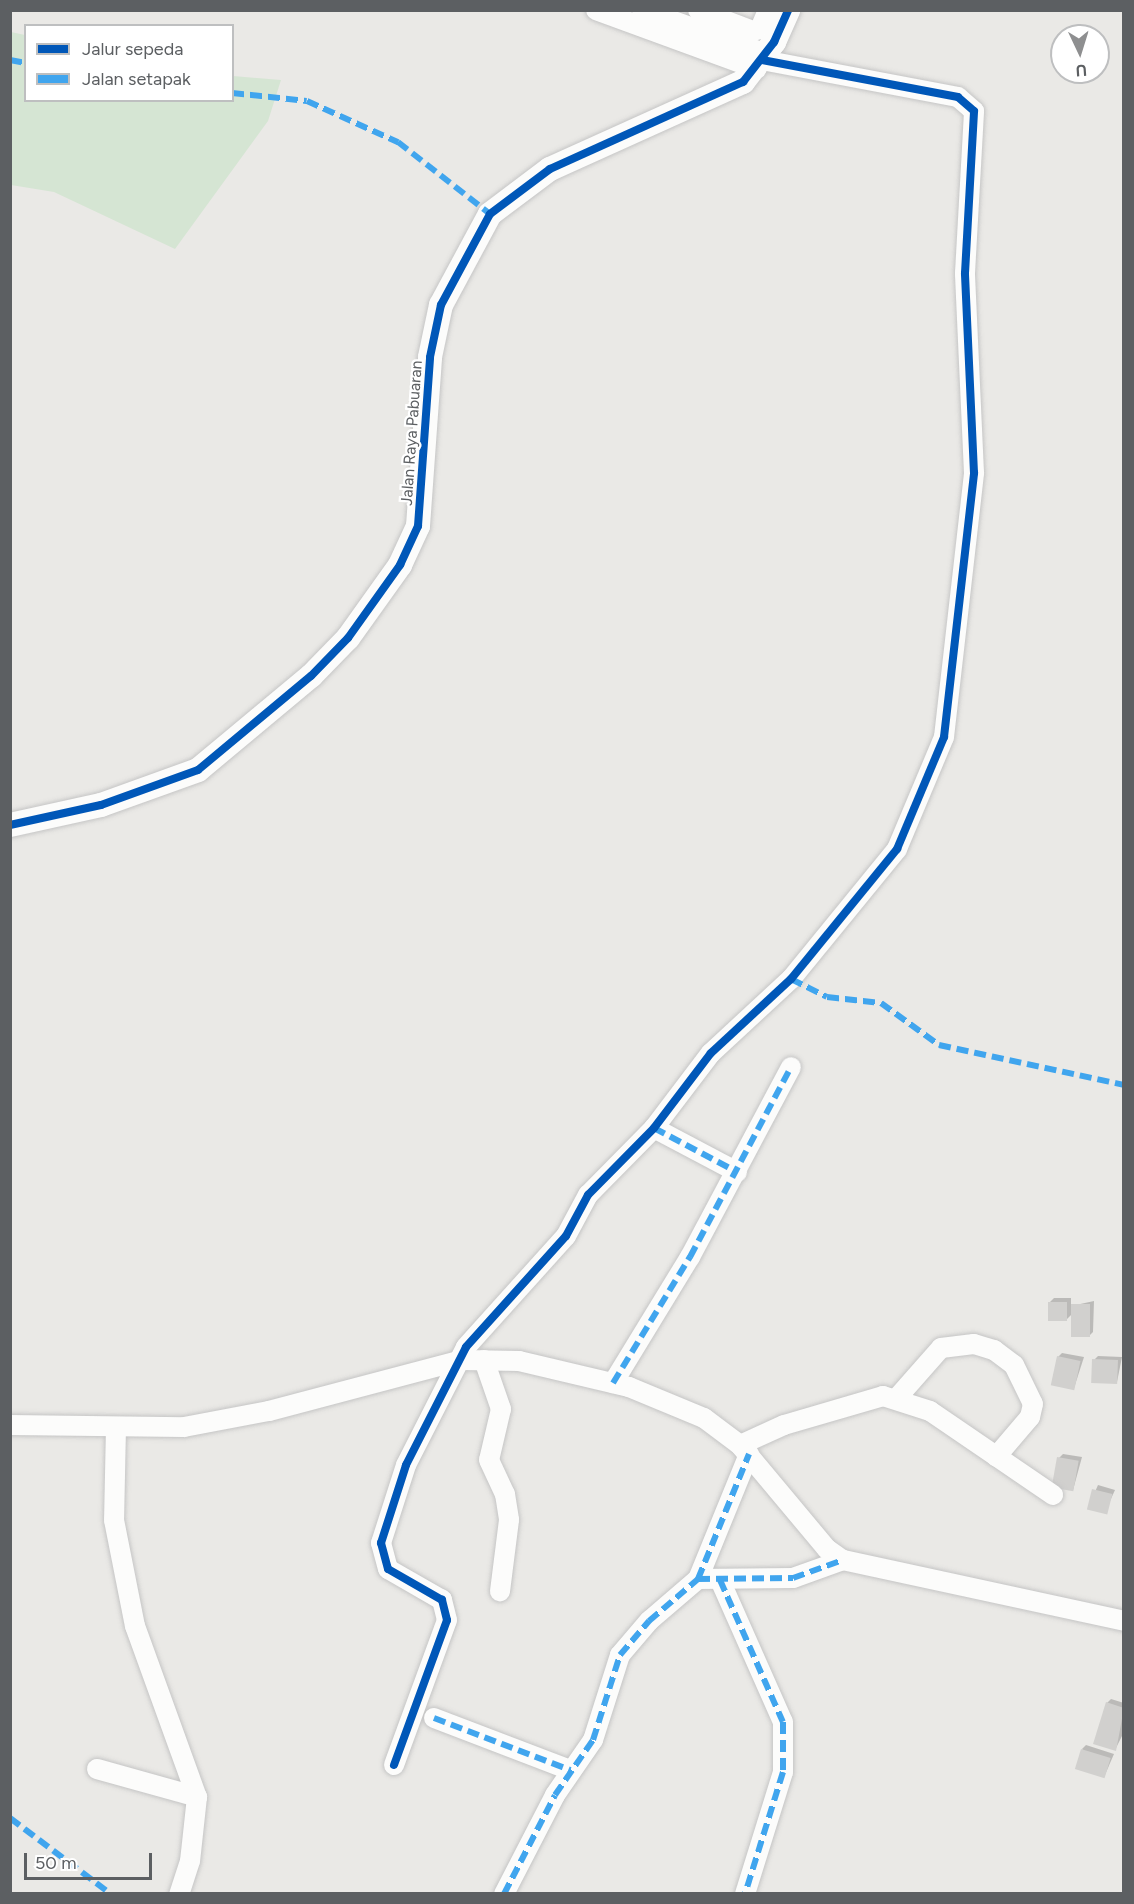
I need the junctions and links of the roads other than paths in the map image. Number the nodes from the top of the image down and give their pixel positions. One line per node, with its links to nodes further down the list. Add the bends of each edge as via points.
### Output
1 (596, 10): 6 (street)
2 (642, 10): 6 (street)
3 (698, 10): 4 (street, via 753,32 760,29)
4 (768, 10)
5 (788, 10): 6 (street)
6 (762, 61): 7 (street, Jalan Raya Pabuaran, via 706,102 550,169 490,214 441,305 430,357 418,526 380,596 312,676 198,770 101,805); 9 (street, via 958,97 974,111 965,273 972,516 948,661 948,719 905,833 791,979 711,1053)
7 (10, 825)
8 (790, 1067): 10 (street)
9 (654, 1128): 10 (street); 11 (street, via 588,1195 566,1236 466,1347)
10 (737, 1172): 13 (street)
11 (462, 1360): 12 (street); 16 (street, via 226,1421); 26 (street, via 406,1465 381,1543 388,1569 442,1600 447,1620)
12 (484, 1360): 13 (street, via 519,1361); 23 (street, via 501,1409 489,1460 508,1506)
13 (613, 1383): 17 (street, via 684,1407)
14 (896, 1399): 17 (street, via 872,1397); 18 (street, via 930,1411); 18 (street, via 941,1348 975,1344 994,1350 1014,1365 1032,1404 1030,1417)
15 (10, 1425): 16 (street)
16 (116, 1427): 29 (street, via 114,1520 135,1626)
17 (745, 1449): 20 (street, via 826,1549); 21 (street)
18 (996, 1457): 19 (street)
19 (1053, 1495)
20 (843, 1560): 22 (street, via 793,1578); 24 (street)
21 (698, 1579): 22 (street); 28 (street, via 649,1621 620,1655 600,1724)
22 (720, 1580): 32 (street, via 783,1722 783,1772)
23 (500, 1591)
24 (1124, 1621)
25 (435, 1718): 28 (street)
26 (394, 1765)
27 (97, 1769): 29 (street)
28 (570, 1770): 31 (street)
29 (197, 1797): 30 (street, via 190,1861)
30 (179, 1893)
31 (504, 1893)
32 (745, 1893)

